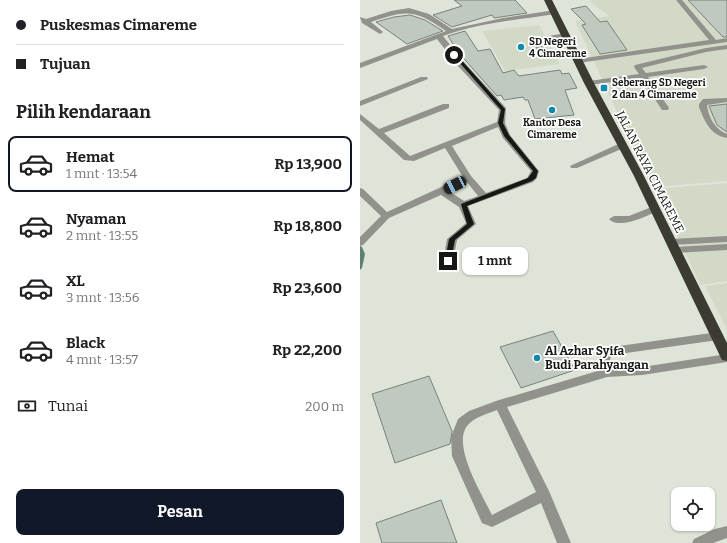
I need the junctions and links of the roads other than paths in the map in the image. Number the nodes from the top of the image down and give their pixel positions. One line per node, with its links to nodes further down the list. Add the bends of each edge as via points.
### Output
1 (548, 0): 3 (highway, JALAN RAYA CIMAREME)
2 (679, 0): 10 (street)
3 (556, 15): 5 (street); 7 (highway, JALAN RAYA CIMAREME)
4 (362, 20): 5 (street, via 404,9 413,10 429,15); 6 (street)
5 (451, 31): 8 (street)
6 (380, 32)
7 (566, 35): 12 (street, via 535,38); 13 (highway, JALAN RAYA CIMAREME)
8 (439, 36): 14 (street); 24 (street, via 503,110)
9 (727, 40): 10 (street)
10 (714, 42): 13 (street)
11 (727, 47): 16 (street, via 638,67)
12 (543, 53)
13 (578, 61): 18 (highway, JALAN RAYA CIMAREME)
14 (360, 66)
15 (704, 67): 16 (street)
16 (643, 75): 18 (street); 22 (street)
17 (424, 79): 20 (street)
18 (589, 83): 28 (highway, JALAN RAYA CIMAREME)
19 (727, 100): 26 (street, via 706,101 703,104 713,129 720,135)
20 (360, 104)
21 (446, 106): 25 (street)
22 (665, 108)
23 (360, 116): 25 (street)
24 (501, 123): 27 (street); 33 (street, via 506,136 535,171 530,180)
25 (379, 132): 27 (street, via 411,159)
26 (727, 136)
27 (447, 145): 30 (street)
28 (623, 145): 29 (street); 35 (highway, JALAN RAYA CIMAREME)
29 (574, 166)
30 (468, 178): 32 (street); 33 (street)
31 (360, 191): 36 (street)
32 (442, 191): 34 (street); 36 (street)
33 (484, 197): 34 (street)
34 (463, 206): 42 (street, via 471,224 452,239)
35 (654, 209): 37 (street, via 630,219); 40 (highway, JALAN RAYA CIMAREME)
36 (386, 216): 39 (street)
37 (614, 219)
38 (727, 239): 40 (street)
39 (363, 240)
40 (673, 246): 41 (street); 43 (highway, JALAN RAYA CIMAREME)
41 (727, 246)
42 (448, 261)
43 (718, 336): 44 (highway, JALAN RAYA CIMAREME); 45 (street, via 609,351 604,359)
44 (727, 357): 45 (street, via 642,371)
45 (607, 373): 46 (street)
46 (500, 404): 47 (street); 47 (street, via 473,414 462,423 457,437 458,456 487,519 492,521)
47 (544, 495): 49 (street)
48 (727, 532): 50 (street)
49 (564, 543)
50 (698, 543)

